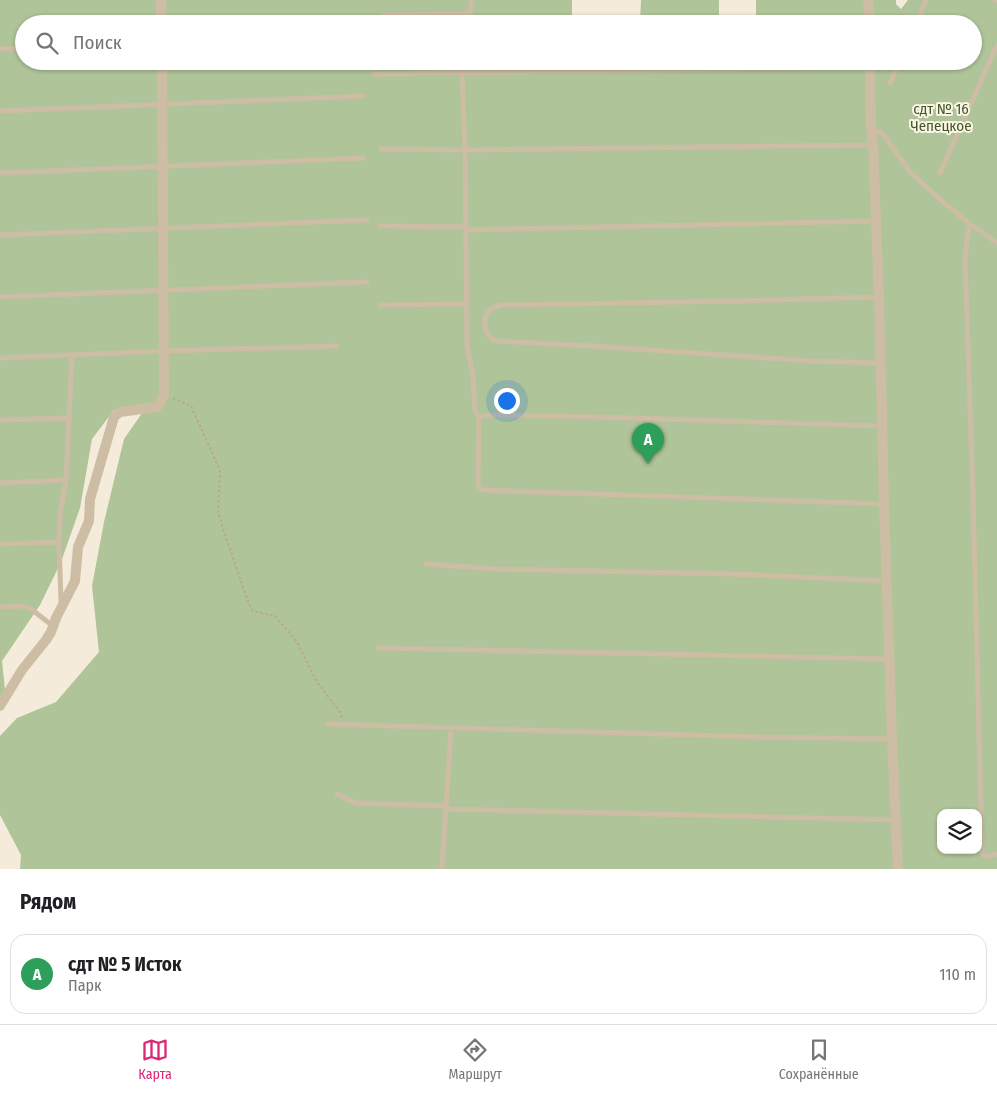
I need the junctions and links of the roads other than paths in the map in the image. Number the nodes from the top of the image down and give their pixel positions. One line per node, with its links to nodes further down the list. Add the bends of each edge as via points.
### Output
1 (161, 0): 6 (street)
2 (472, 0): 5 (lane)
3 (868, 0): 8 (street)
4 (926, 0): 9 (lane)
5 (470, 14): 7 (lane)
6 (161, 15)
7 (382, 15)
8 (869, 15)
9 (920, 15)
10 (997, 45): 31 (lane)
11 (15, 48): 12 (lane)
12 (0, 49)
13 (162, 70): 22 (street)
14 (463, 70): 19 (lane)
15 (625, 70): 19 (lane)
16 (870, 70): 24 (street)
17 (896, 70): 20 (lane)
18 (374, 74): 19 (lane)
19 (462, 74): 27 (lane)
20 (890, 84)
21 (363, 96): 22 (lane)
22 (162, 104): 23 (lane); 29 (street)
23 (0, 111)
24 (871, 128): 25 (street); 34 (lane, via 883,134 910,172)
25 (873, 145): 27 (lane); 33 (street)
26 (381, 149): 27 (lane)
27 (465, 150): 37 (lane)
28 (363, 158): 29 (lane)
29 (162, 166): 30 (lane); 36 (street)
30 (0, 173)
31 (940, 174)
32 (367, 220): 36 (lane)
33 (876, 221): 37 (lane); 43 (street)
34 (969, 223): 39 (lane); 74 (lane, via 965,260 982,852 988,857)
35 (380, 226): 37 (lane)
36 (163, 228): 38 (lane); 41 (street)
37 (466, 228): 44 (lane)
38 (0, 235)
39 (997, 243)
40 (367, 282): 41 (lane)
41 (164, 290): 42 (lane); 47 (street)
42 (0, 296)
43 (879, 297): 50 (street); 50 (lane, via 501,305 488,312 485,329 496,341)
44 (467, 304): 45 (lane); 51 (lane, via 467,346 475,411)
45 (380, 305)
46 (337, 346): 47 (lane)
47 (163, 351): 48 (lane); 63 (street, via 164,395 159,405 114,416 90,499 89,521 78,547 75,581)
48 (72, 355): 49 (lane); 52 (lane)
49 (0, 358)
50 (881, 363): 54 (street)
51 (479, 417): 54 (lane, via 598,417); 57 (lane, via 478,487 482,490)
52 (69, 418): 53 (lane); 55 (lane)
53 (0, 420)
54 (882, 426): 57 (street)
55 (66, 480): 56 (lane); 58 (lane)
56 (0, 483)
57 (884, 504): 61 (street)
58 (59, 542): 59 (lane); 63 (lane)
59 (0, 544)
60 (426, 564): 61 (lane, via 498,569)
61 (888, 580): 66 (street)
62 (0, 607): 64 (lane, via 24,606)
63 (62, 607): 64 (street)
64 (53, 627): 67 (street)
65 (379, 648): 66 (lane)
66 (890, 659): 70 (street)
67 (0, 706)
68 (328, 724): 69 (lane)
69 (451, 728): 70 (lane); 72 (lane)
70 (892, 739): 73 (street)
71 (338, 794): 72 (lane, via 355,803)
72 (445, 807): 73 (lane); 75 (lane)
73 (896, 820): 76 (street)
74 (997, 854)
75 (442, 869)
76 (898, 869)

